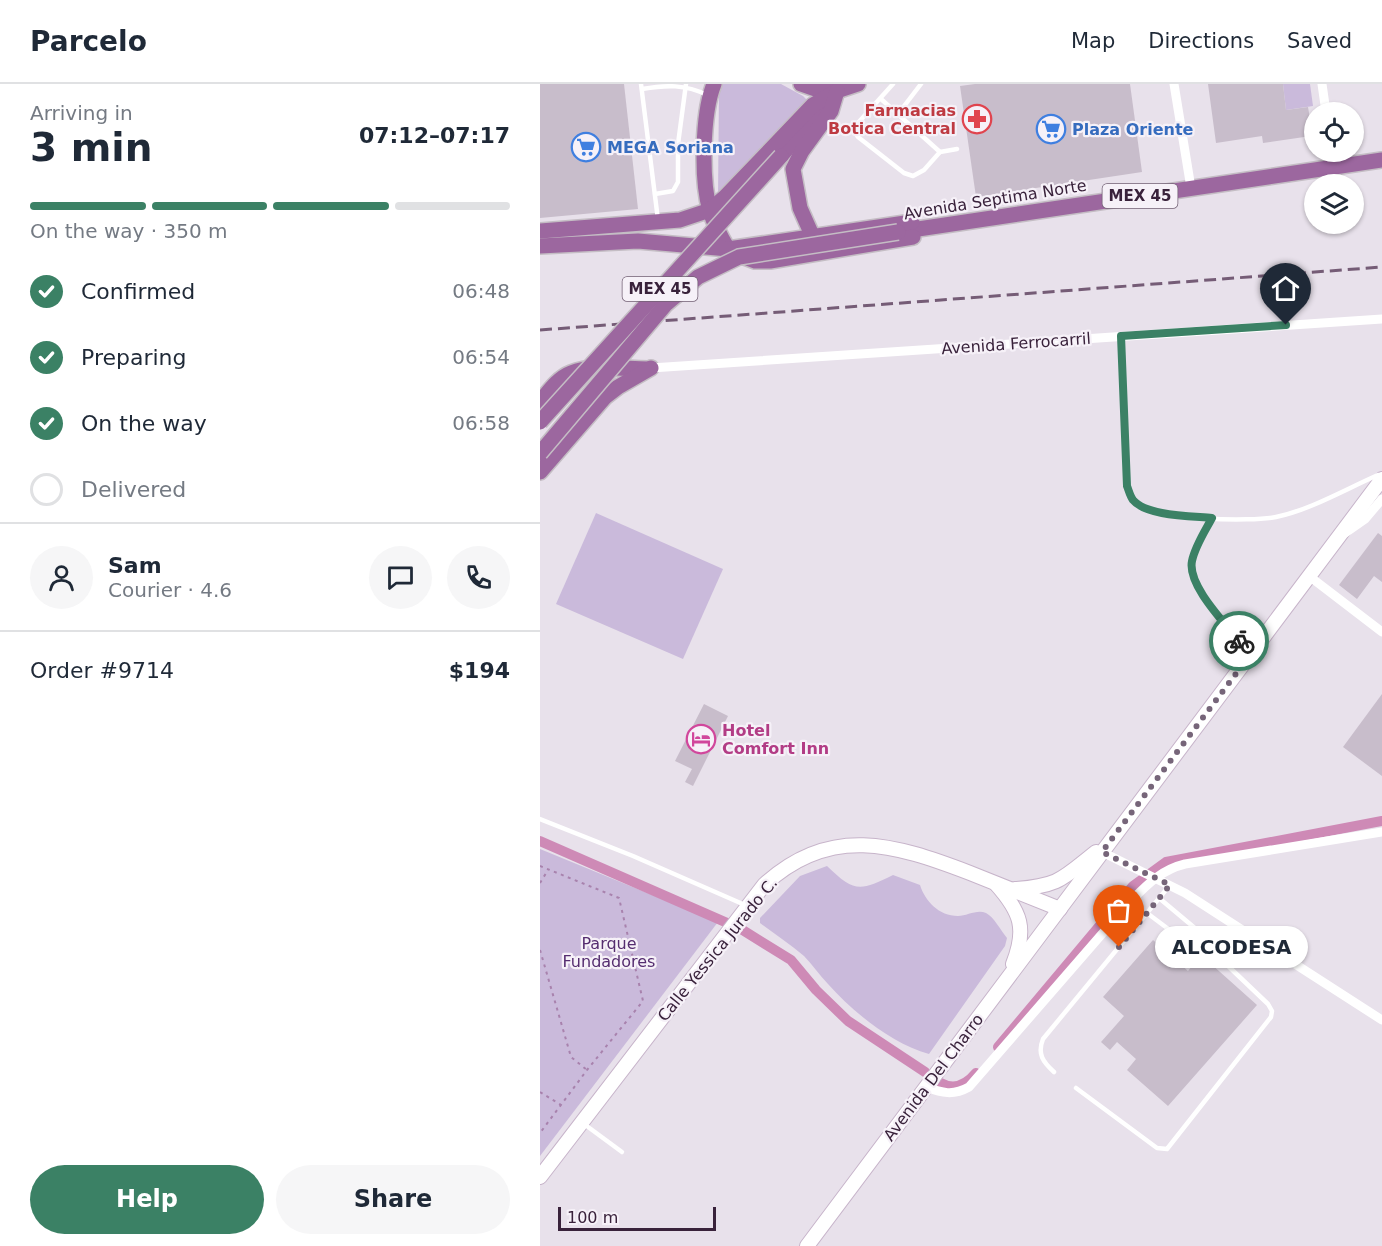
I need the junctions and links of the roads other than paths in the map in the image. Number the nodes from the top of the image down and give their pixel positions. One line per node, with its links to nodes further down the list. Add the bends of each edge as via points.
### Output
1 (801, 84): 9 (main road, via 818,90)
2 (858, 84): 9 (main road)
3 (893, 84): 11 (lane)
4 (921, 84): 13 (lane)
5 (1174, 84): 19 (street)
6 (1322, 84): 12 (street)
7 (686, 85): 8 (lane); 10 (lane); 20 (lane, via 678,144 678,185 673,191)
8 (642, 86): 20 (lane)
9 (839, 87): 21 (main road, via 805,111); 25 (main road, via 831,111 793,169 800,208); 33 (main road, MEX 45, bridge)
10 (712, 90): 21 (main road, via 705,142)
11 (880, 99): 13 (lane); 15 (lane, via 855,127 858,137 909,176 920,173)
12 (1325, 102)
13 (898, 114): 15 (lane)
14 (957, 148): 15 (lane)
15 (940, 152)
16 (1382, 160): 18 (main road, Avenida Septima Norte / MEX 45)
17 (1332, 162): 18 (street)
18 (1333, 167): 19 (main road, Avenida Septima Norte / MEX 45)
19 (1191, 188): 23 (main road, Avenida Septima Norte / MEX 45)
20 (655, 194): 22 (lane)
21 (710, 210): 22 (main road, via 692,218); 27 (main road)
22 (659, 223): 24 (main road)
23 (939, 226): 25 (main road, via 909,222); 27 (main road, via 914,237 770,261 755,261); 34 (main road, Avenida Septima Norte / MEX 45, bridge, via 739,257 698,277 666,304)
24 (540, 231)
25 (812, 236): 27 (main road)
26 (540, 246): 27 (main road, via 638,241)
27 (728, 249)
28 (1382, 319): 29 (street, Avenida Ferrocarril)
29 (1121, 336): 30 (street, Avenida Ferrocarril); 39 (lane, via 1127,486 1131,498 1146,509)
30 (651, 369): 31 (main road, via 572,372); 32 (main road, via 618,387)
31 (544, 397): 32 (main road, via 567,387 579,388 588,399)
32 (589, 415): 35 (main road)
33 (540, 422)
34 (540, 453)
35 (540, 472)
36 (1382, 474): 39 (lane, via 1277,516)
37 (1382, 479): 40 (main road)
38 (1382, 499): 40 (street, via 1365,519)
39 (1212, 518): 43 (lane, via 1194,554 1192,575)
40 (1338, 537): 41 (main road)
41 (1309, 576): 42 (street); 43 (main road)
42 (1382, 632)
43 (1250, 655): 46 (main road)
44 (540, 819): 53 (lane)
45 (1382, 832): 48 (street, via 1185,864)
46 (1112, 840): 47 (main road, Avenida Del Charro); 51 (main road, via 1058,882)
47 (1102, 852): 48 (street); 54 (main road, Avenida Del Charro)
48 (1154, 877): 50 (street); 60 (street, via 969,1088 949,1094)
49 (995, 883): 51 (main road, Calle Yessica Jurado C.); 53 (main road, Calle Yessica Jurado C., via 902,849 855,845 797,859 764,885); 57 (main road, via 1014,908 1021,926 1018,952)
50 (1170, 885): 52 (lane); 58 (street)
51 (1011, 889): 54 (main road, Calle Yessica Jurado C.)
52 (1159, 898): 55 (lane); 56 (lane)
53 (747, 907): 62 (main road, Calle Yessica Jurado C.)
54 (1060, 909): 57 (main road, Avenida Del Charro)
55 (1147, 913): 56 (lane, via 1187,943); 59 (lane, via 1043,1039 1040,1053)
56 (1210, 946): 61 (lane, via 1268,1004 1272,1014 1171,1145 1167,1149 1157,1148)
57 (1008, 977): 60 (main road, Avenida Del Charro)
58 (1382, 1020)
59 (1054, 1072)
60 (926, 1087): 65 (main road, Avenida Del Charro)
61 (1076, 1088)
62 (582, 1122): 63 (lane); 64 (main road, Calle Yessica Jurado C.)
63 (622, 1152)
64 (540, 1177)
65 (807, 1246)

